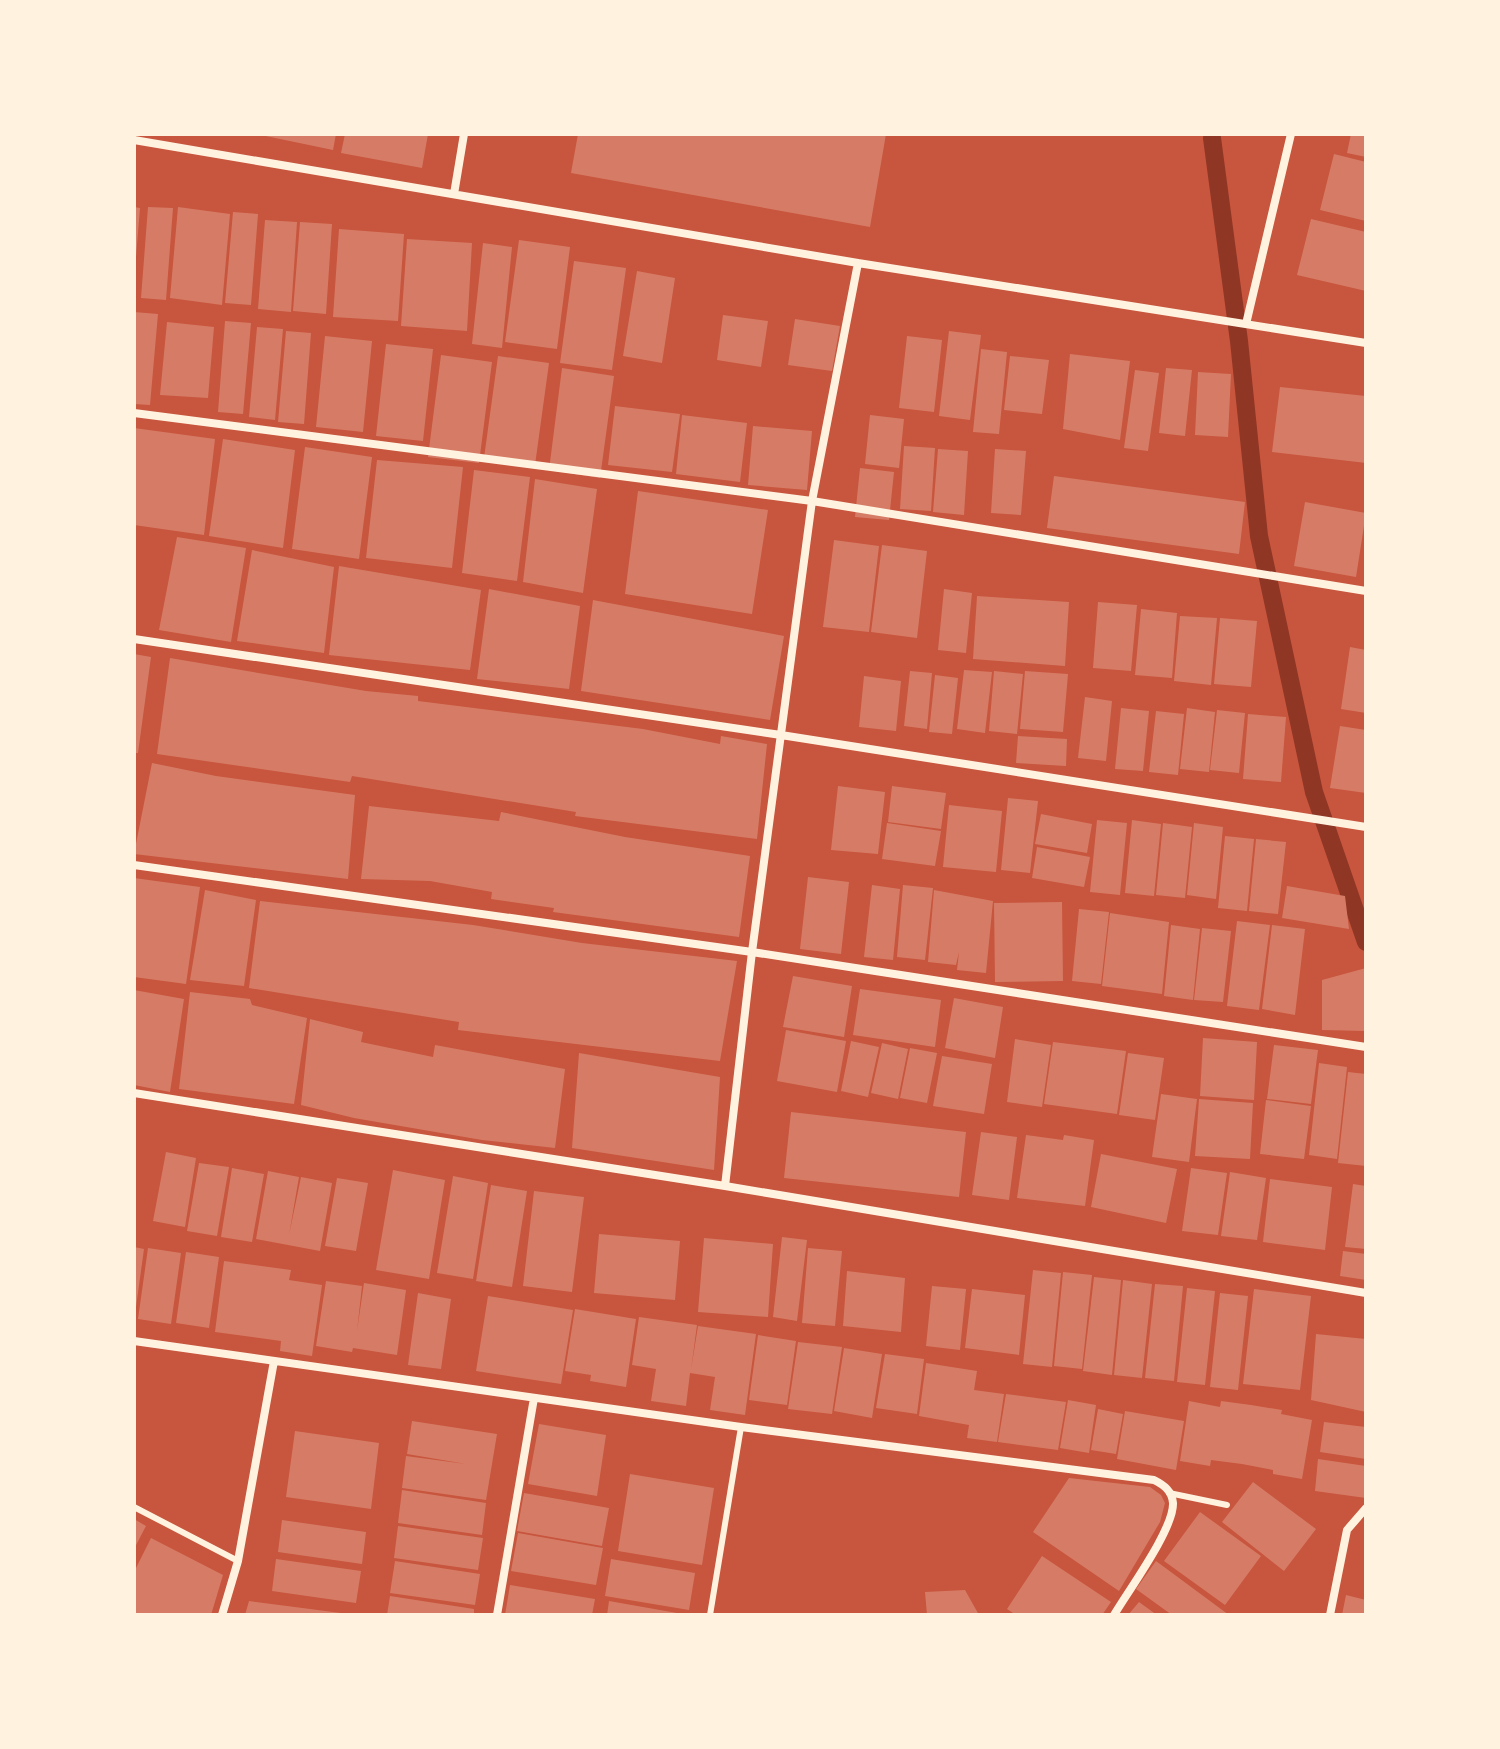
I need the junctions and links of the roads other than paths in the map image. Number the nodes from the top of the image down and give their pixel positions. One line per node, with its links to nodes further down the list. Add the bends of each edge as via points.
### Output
1 (464, 134): 4 (street)
2 (1291, 134): 6 (street)
3 (134, 140): 4 (street)
4 (454, 194): 5 (street)
5 (858, 263): 6 (street); 9 (street)
6 (1246, 324): 7 (street)
7 (1366, 343)
8 (134, 413): 9 (street)
9 (812, 501): 10 (street); 12 (street)
10 (1366, 591)
11 (134, 639): 12 (street)
12 (781, 735): 13 (street); 15 (street)
13 (1366, 827)
14 (134, 865): 15 (street)
15 (752, 952): 16 (street); 18 (street)
16 (1366, 1047)
17 (134, 1093): 18 (street)
18 (725, 1186): 19 (street)
19 (1366, 1293)
20 (134, 1341): 21 (street)
21 (274, 1361): 22 (street); 28 (street)
22 (534, 1398): 23 (street); 30 (street)
23 (741, 1427): 24 (street, via 1154,1480 1167,1487); 31 (lane)
24 (1171, 1497): 25 (lane); 32 (street, via 1169,1524)
25 (1227, 1505)
26 (134, 1507): 28 (lane)
27 (1366, 1508): 33 (street, via 1347,1530)
28 (238, 1561): 29 (street)
29 (222, 1615)
30 (497, 1615)
31 (710, 1615)
32 (1114, 1615)
33 (1330, 1615)

